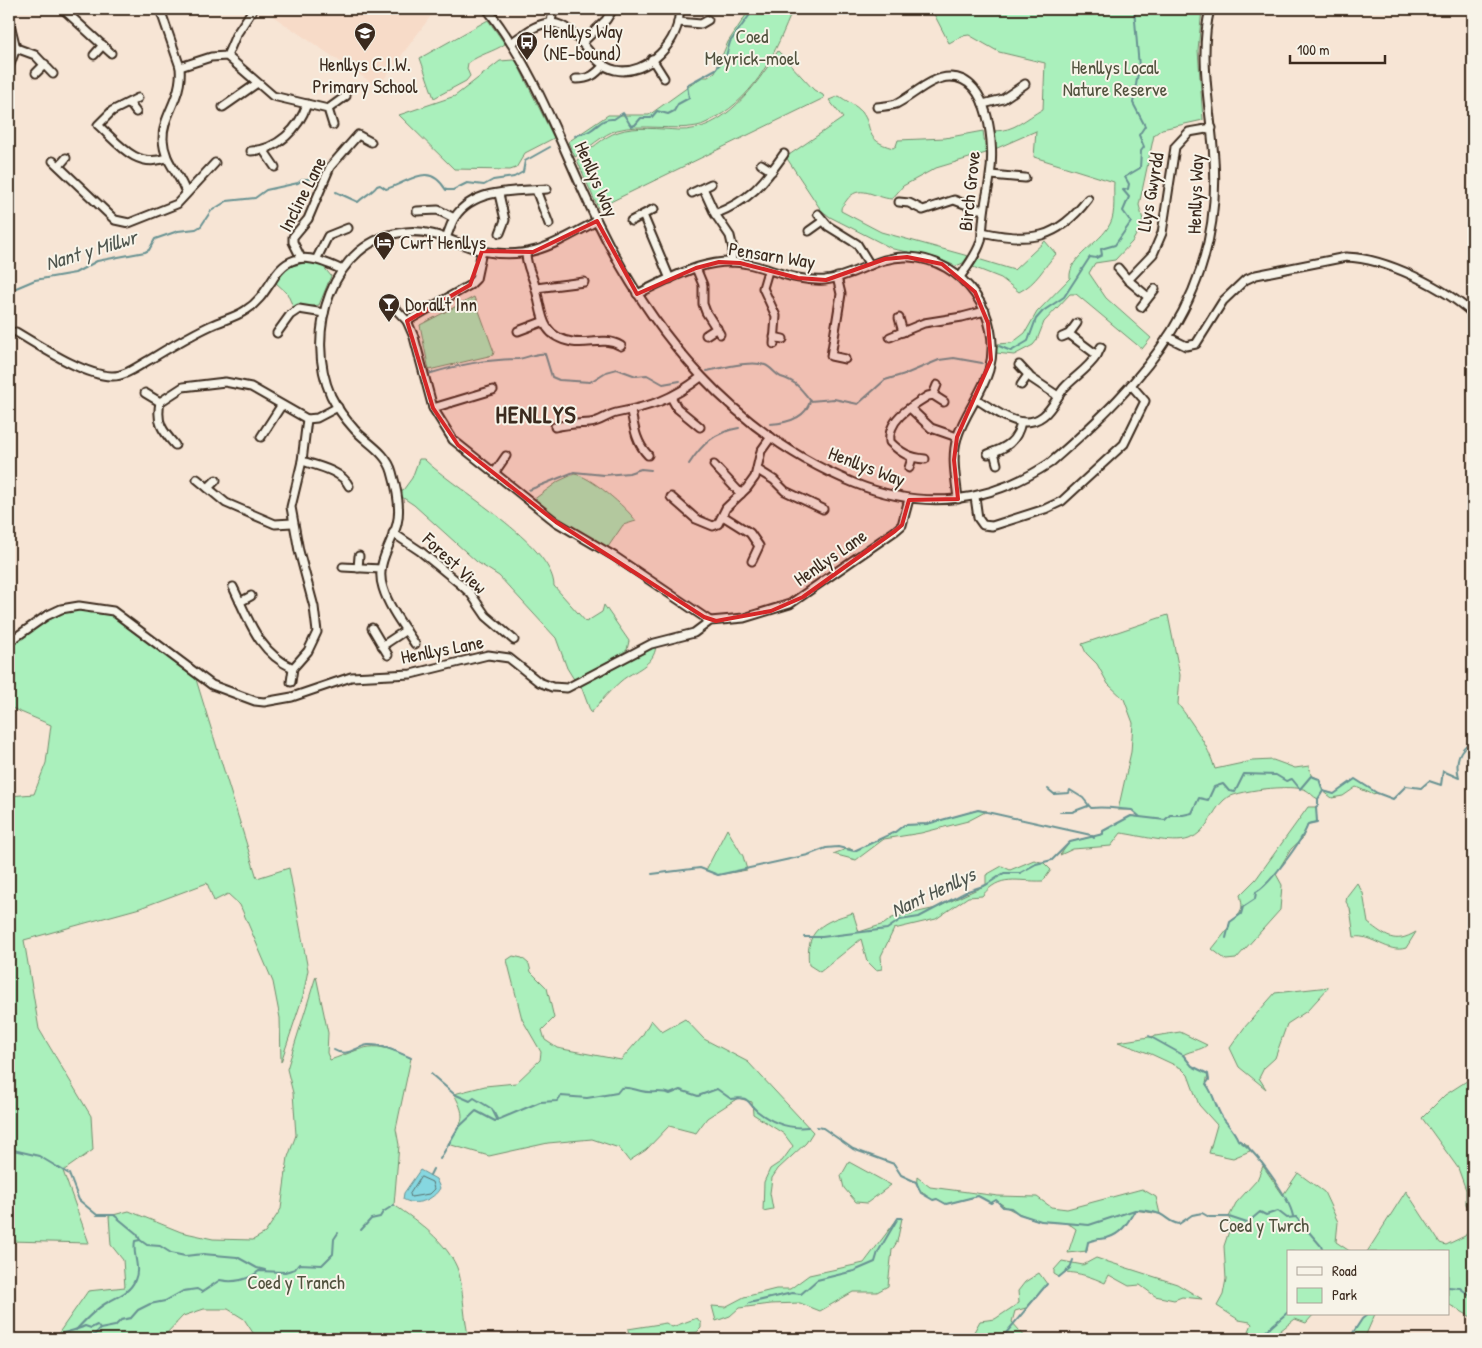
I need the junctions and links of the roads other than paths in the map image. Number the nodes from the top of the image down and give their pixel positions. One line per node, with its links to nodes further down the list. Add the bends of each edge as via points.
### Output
1 (63, 9): 15 (street)
2 (160, 9): 24 (street)
3 (487, 9): 13 (street, Henllys Way)
4 (553, 9): 12 (street)
5 (612, 9): 14 (street, via 606,20)
6 (679, 9): 11 (street)
7 (1210, 9): 41 (street, Henllys Way, via 1205,40)
8 (252, 11): 19 (street)
9 (708, 20): 11 (street, via 701,24)
10 (9, 22): 16 (street)
11 (678, 22): 20 (street, via 671,40)
12 (551, 23): 13 (street, via 536,26); 14 (street, via 567,29)
13 (511, 43): 70 (street, Henllys Way, via 563,142)
14 (582, 43): 22 (street)
15 (103, 45): 17 (street); 18 (street)
16 (16, 48): 21 (street, via 35,55); 23 (street)
17 (111, 52)
18 (94, 54)
19 (227, 56): 24 (street); 29 (street)
20 (652, 59): 22 (street, via 627,71 614,70); 27 (street)
21 (45, 64): 25 (street); 26 (street)
22 (604, 64): 28 (street, via 594,76)
23 (9, 67)
24 (180, 67): 47 (street, via 179,91 163,131)
25 (36, 72)
26 (53, 74)
27 (664, 78)
28 (576, 79)
29 (256, 84): 34 (street, via 273,96); 37 (street)
30 (1025, 84): 35 (street, via 1003,100)
31 (346, 96): 38 (street)
32 (138, 98): 33 (street)
33 (130, 104): 39 (street); 47 (street, via 95,123 137,158 154,163)
34 (307, 104): 38 (street); 44 (street, via 297,126)
35 (983, 104): 36 (street, Birch Grove, via 972,85 951,77 916,90 896,104); 52 (street, Birch Grove, via 991,141)
36 (877, 106)
37 (222, 107)
38 (328, 109): 40 (street)
39 (136, 112)
40 (333, 125)
41 (1212, 128): 92 (street, Llys Gwyrdd, via 1189,132 1175,147 1160,239 1152,254); 113 (street, Henllys Way, via 1215,182 1212,232 1190,299)
42 (371, 142): 81 (street, Incline Lane, via 358,135 330,167 308,219 293,237)
43 (250, 151): 44 (street)
44 (264, 151): 50 (street)
45 (784, 154): 51 (street)
46 (66, 158): 58 (street, via 56,163 120,223 129,223 167,209)
47 (166, 158): 58 (street)
48 (215, 163): 58 (street)
49 (761, 164): 51 (street)
50 (275, 167)
51 (772, 171): 67 (street, via 750,196)
52 (991, 175): 53 (street); 64 (street, Birch Grove)
53 (1025, 178)
54 (711, 184): 55 (street)
55 (702, 188): 59 (street); 67 (street)
56 (547, 189): 57 (street)
57 (536, 190): 60 (street, via 508,190); 73 (street)
58 (186, 193)
59 (692, 193)
60 (499, 194): 69 (street, via 470,202); 77 (street, via 505,220)
61 (1088, 199): 76 (street, via 1067,223 1039,237 1022,239)
62 (899, 202): 64 (street, via 923,210 954,200)
63 (654, 209): 66 (street)
64 (984, 209): 76 (street, Birch Grove)
65 (417, 211): 69 (street, via 438,210)
66 (643, 214): 71 (street); 91 (street)
67 (715, 214): 83 (street, via 730,236)
68 (818, 214): 72 (street)
69 (454, 218): 78 (street)
70 (597, 221): 80 (street, via 542,249); 96 (street, Henllys Way)
71 (631, 221)
72 (822, 221): 75 (street); 84 (street, via 858,244)
73 (549, 224)
74 (348, 228): 82 (street, via 328,236)
75 (809, 231)
76 (982, 232): 90 (street, Birch Grove, via 978,250)
77 (500, 233)
78 (446, 238): 79 (street); 87 (street, via 420,231 393,234 363,249)
79 (482, 251): 80 (street); 104 (street, via 476,279 470,285)
80 (526, 253): 94 (street, via 526,263)
81 (301, 258): 82 (street); 108 (street, via 283,265 263,295 245,311 192,334 117,376 100,374 69,362)
82 (317, 258): 87 (street)
83 (731, 262): 85 (street, Pensarn Way); 88 (street, Pensarn Way)
84 (870, 265): 89 (street, Pensarn Way); 90 (street, Pensarn Way, via 896,257 920,258 942,264)
85 (696, 268): 91 (street, Pensarn Way); 111 (street, via 704,286 703,304 718,331)
86 (1118, 268): 92 (street)
87 (342, 270): 101 (street)
88 (768, 270): 89 (street, Pensarn Way, via 811,280); 114 (street, via 763,288 776,316 774,341)
89 (837, 277): 118 (street, via 841,294 830,358)
90 (960, 277): 100 (street, Pensarn Way, via 975,292)
91 (670, 279): 96 (street, Pensarn Way)
92 (1128, 280): 97 (street)
93 (584, 282): 94 (street)
94 (536, 288): 105 (street)
95 (1155, 288): 97 (street)
96 (637, 294): 121 (street, Henllys Way, via 665,335)
97 (1148, 298): 99 (street)
98 (388, 300): 104 (street)
99 (1141, 307)
100 (985, 311): 109 (street, via 924,323); 130 (street, Pensarn Way, via 991,360)
101 (324, 312): 110 (street, via 299,309 290,315); 134 (street, via 321,360 327,385)
102 (1473, 314): 113 (street, via 1461,303 1391,267 1346,257 1256,275 1235,288 1223,301 1196,344 1186,346)
103 (899, 318): 109 (street)
104 (407, 321): 135 (street)
105 (542, 322): 107 (street); 115 (street, via 571,342 608,340)
106 (1077, 323): 117 (street, via 1066,336)
107 (518, 330)
108 (16, 332)
109 (904, 332): 112 (street)
110 (277, 333)
111 (706, 335)
112 (890, 337)
113 (1168, 338): 124 (street, Henllys Way)
114 (783, 339)
115 (621, 346)
116 (1101, 347): 117 (street)
117 (1097, 355): 128 (street)
118 (845, 359)
119 (1019, 365): 120 (street)
120 (1028, 375): 123 (street); 128 (street)
121 (701, 377): 129 (street); 143 (street, Henllys Way)
122 (937, 385): 127 (street)
123 (1020, 385)
124 (1131, 385): 162 (street, Henllys Way, via 1050,463 1014,484); 162 (street, via 1145,401 1132,432 1124,444 1062,501 992,526 983,525 978,518)
125 (493, 390): 135 (street)
126 (145, 393): 131 (street)
127 (933, 395): 132 (street); 136 (street)
128 (1058, 396): 139 (street, via 1043,416)
129 (670, 397): 137 (street); 140 (street, via 677,408)
130 (976, 399): 139 (street); 144 (street, Pensarn Way)
131 (160, 402): 133 (street, via 183,387 225,382 251,387); 145 (street, via 157,415 160,424)
132 (944, 402)
133 (281, 406): 138 (street); 142 (street)
134 (338, 407): 138 (street, via 318,418); 168 (street, via 392,469 399,516)
135 (433, 408): 155 (street, via 452,440)
136 (910, 408): 144 (street, via 931,428); 148 (street, via 896,420 889,436 895,447)
137 (632, 411): 141 (street, via 591,423 573,423); 146 (street, via 636,437)
138 (307, 419): 150 (street)
139 (1021, 422): 151 (street, via 1010,445 991,453)
140 (700, 427)
141 (556, 428)
142 (261, 437)
143 (771, 437): 154 (street, via 761,451); 164 (street, Henllys Way, via 840,477)
144 (957, 437): 163 (street, Pensarn Way, via 954,460)
145 (175, 445)
146 (648, 455)
147 (506, 456): 155 (street)
148 (912, 458): 149 (street); 153 (street)
149 (925, 459)
150 (302, 461): 158 (street, via 346,479); 167 (street, via 291,507)
151 (997, 464)
152 (714, 465): 160 (street)
153 (909, 468)
154 (758, 470): 160 (street); 165 (street, via 786,491)
155 (495, 472): 177 (street, via 556,522 614,556)
156 (197, 479): 159 (street)
157 (216, 480): 159 (street)
158 (350, 486)
159 (208, 488): 167 (street, via 226,503 275,524)
160 (741, 494): 166 (street, via 726,508)
161 (671, 496): 166 (street, via 707,525 713,526)
162 (975, 496): 163 (street, Henllys Way)
163 (958, 498): 164 (street, Henllys Way, via 941,501)
164 (909, 499): 177 (street, Henllys Lane, via 904,520 895,531 803,597 744,618)
165 (823, 509)
166 (723, 516): 170 (street, via 755,539 759,546)
167 (292, 523): 185 (street, via 314,607 317,632 308,652)
168 (393, 533): 173 (street, via 382,558); 180 (street, Forest View, via 459,583 486,616)
169 (359, 556): 172 (street)
170 (752, 561)
171 (343, 567): 172 (street)
172 (358, 568): 173 (street)
173 (381, 569): 179 (street, via 386,598)
174 (233, 587): 176 (street)
175 (251, 596): 176 (street)
176 (240, 602): 185 (street, via 267,651)
177 (710, 621): 181 (street, Henllys Lane, via 694,633 651,644 567,688 539,682 509,658 488,655 411,674 352,677 292,697 264,702 212,685 113,611 79,606 61,610 46,616)
178 (372, 628): 183 (street)
179 (406, 630): 182 (street); 183 (street)
180 (514, 640)
181 (9, 642)
182 (415, 644)
183 (382, 646): 184 (street)
184 (388, 655)
185 (293, 668): 186 (street)
186 (291, 682)

